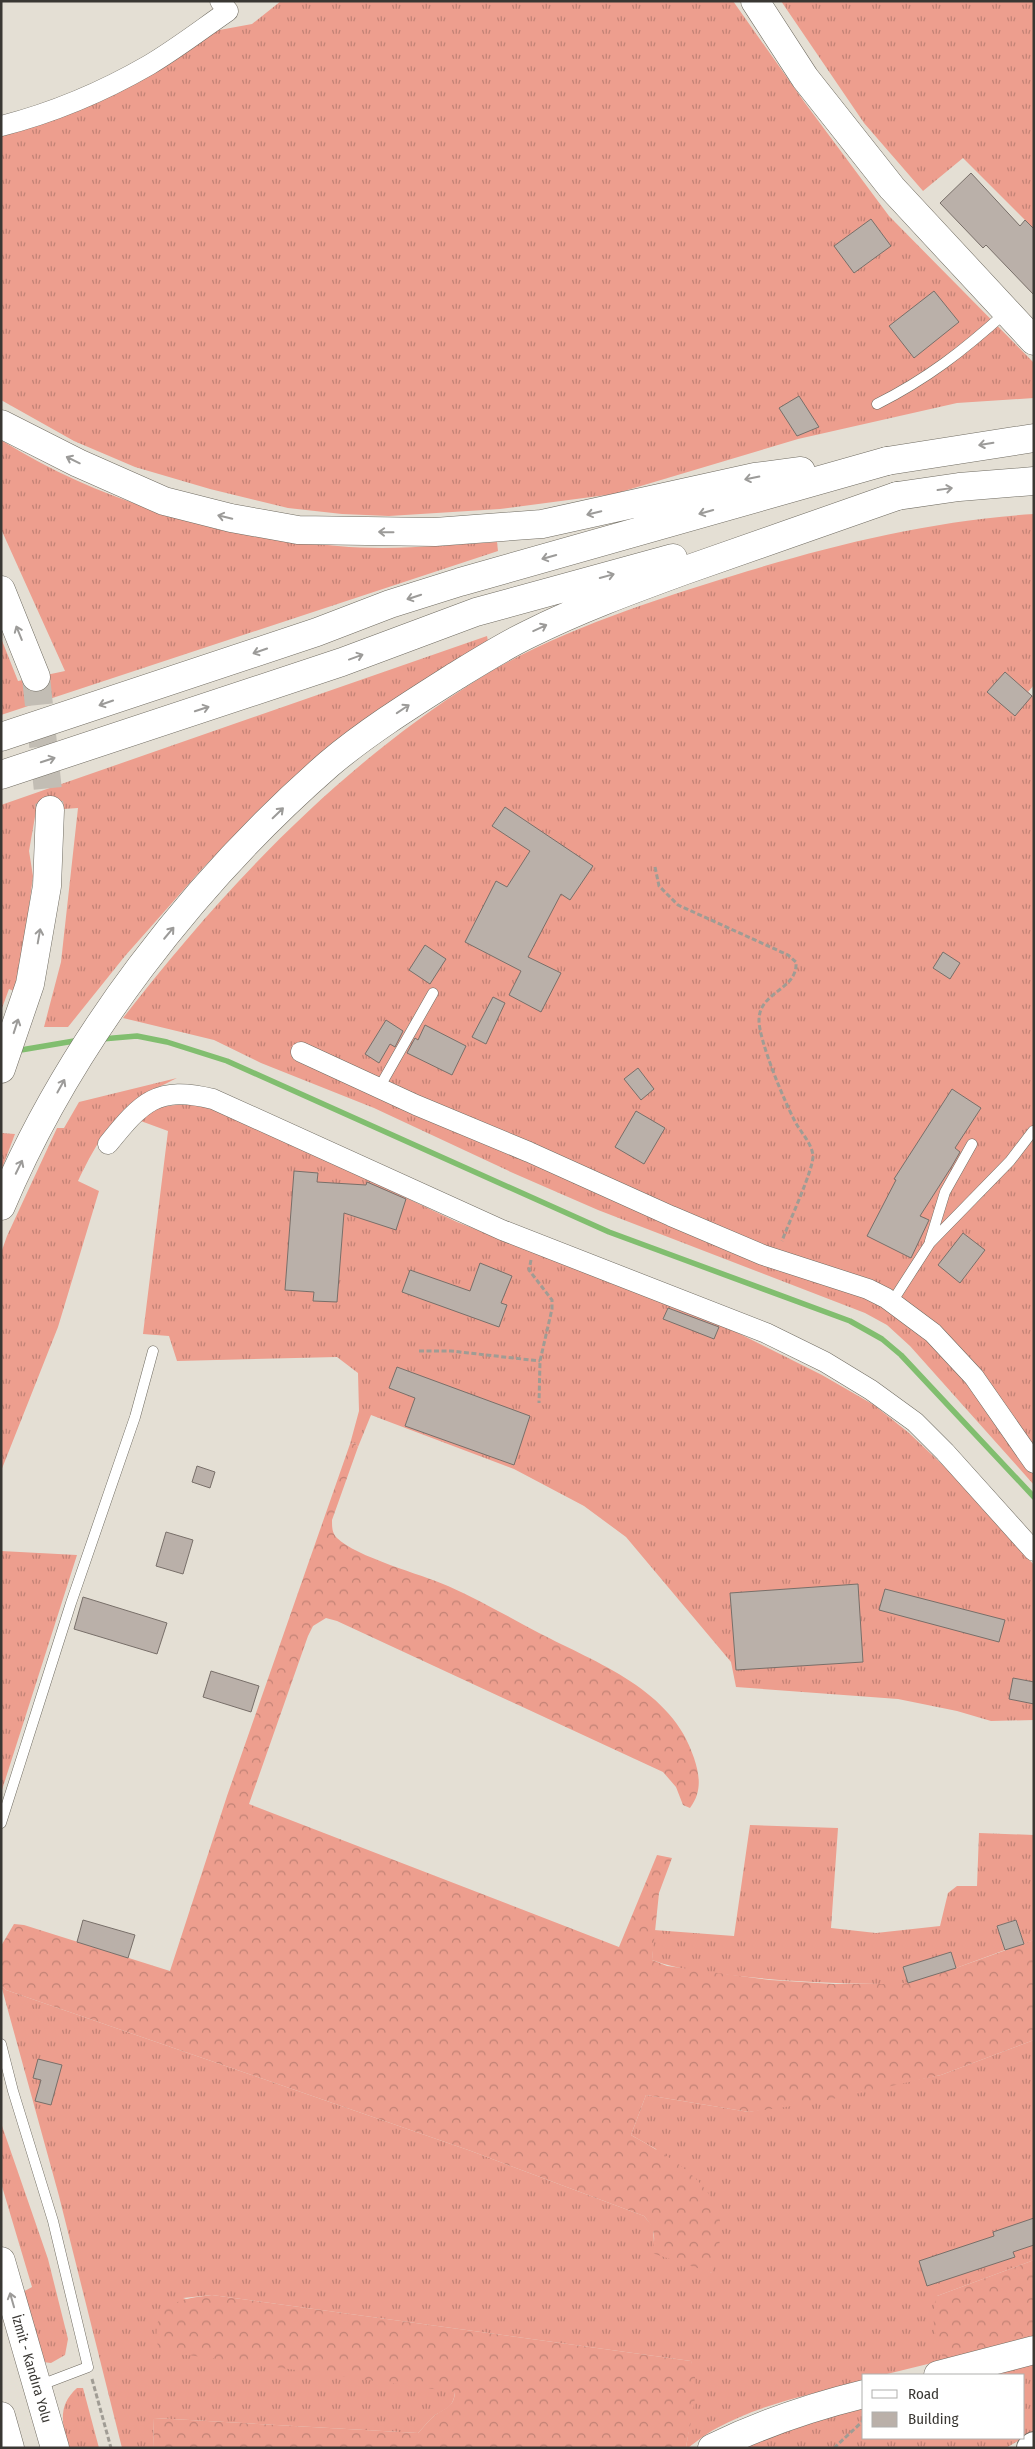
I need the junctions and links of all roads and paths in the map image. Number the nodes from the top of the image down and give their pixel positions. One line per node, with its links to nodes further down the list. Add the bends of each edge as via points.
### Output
1 (220, 1): 3 (street, via 228,11 149,65 95,92)
2 (755, 1): 4 (main road, via 844,130 892,188)
3 (1, 126)
4 (1006, 312): 5 (main road); 6 (lane, via 938,370)
5 (1034, 341)
6 (877, 404)
7 (1, 424): 9 (main road, one-way to 7, via 756,477 542,524 435,532 298,530 164,501)
8 (1034, 438): 9 (main road, one-way to 9)
9 (887, 461): 14 (main road, one-way to 14, via 460,582)
10 (1034, 481): 11 (main road, one-way to 10)
11 (897, 496): 15 (main road, one-way to 11, via 342,662 476,612); 25 (main road, one-way to 11, via 73,1065 137,970 263,827 330,763 401,711 496,650 591,605)
12 (1, 590): 13 (main road, one-way to 12)
13 (36, 677)
14 (1, 737)
15 (1, 775)
16 (50, 810): 20 (main road, one-way to 16, via 30,984 47,886)
17 (655, 867): 28 (path, via 659,886 678,904 788,955 796,962 797,971 792,981 766,999 760,1008 759,1019 760,1032 782,1096 809,1142 813,1157)
18 (433, 993): 21 (lane)
19 (301, 1052): 21 (street)
20 (1, 1069)
21 (379, 1088): 28 (street, via 671,1216)
22 (1033, 1131): 27 (lane, via 1010,1161)
23 (108, 1144): 26 (street, via 132,1114 149,1102 164,1095 196,1095 258,1118)
24 (972, 1144): 27 (lane, via 945,1192)
25 (1, 1206)
26 (537, 1243): 32 (path, via 529,1270 552,1300); 35 (street, via 766,1333 825,1362 871,1390 914,1422 945,1452)
27 (930, 1243): 29 (lane)
28 (776, 1258): 29 (street, via 868,1289)
29 (892, 1302): 34 (street, via 933,1333 974,1377)
30 (153, 1351): 36 (lane, via 135,1417)
31 (419, 1351): 32 (path, via 460,1351)
32 (540, 1361): 33 (path)
33 (539, 1404)
34 (1034, 1463)
35 (1034, 1551)
36 (1, 1823)
37 (1, 2044): 40 (lane, via 53,2220)
38 (1, 2262): 42 (main road, İzmit - Kandıra Yolu, one-way to 38)
39 (1034, 2350): 41 (main road)
40 (88, 2367): 42 (lane); 49 (path)
41 (942, 2374)
42 (37, 2386): 48 (main road, İzmit - Kandıra Yolu)
43 (862, 2394): 50 (main road, via 747,2430)
44 (1, 2416): 47 (main road)
45 (862, 2422): 51 (path)
46 (1034, 2445): 52 (street)
47 (10, 2448)
48 (55, 2448)
49 (111, 2448)
50 (712, 2448)
51 (834, 2448)
52 (1030, 2448)

